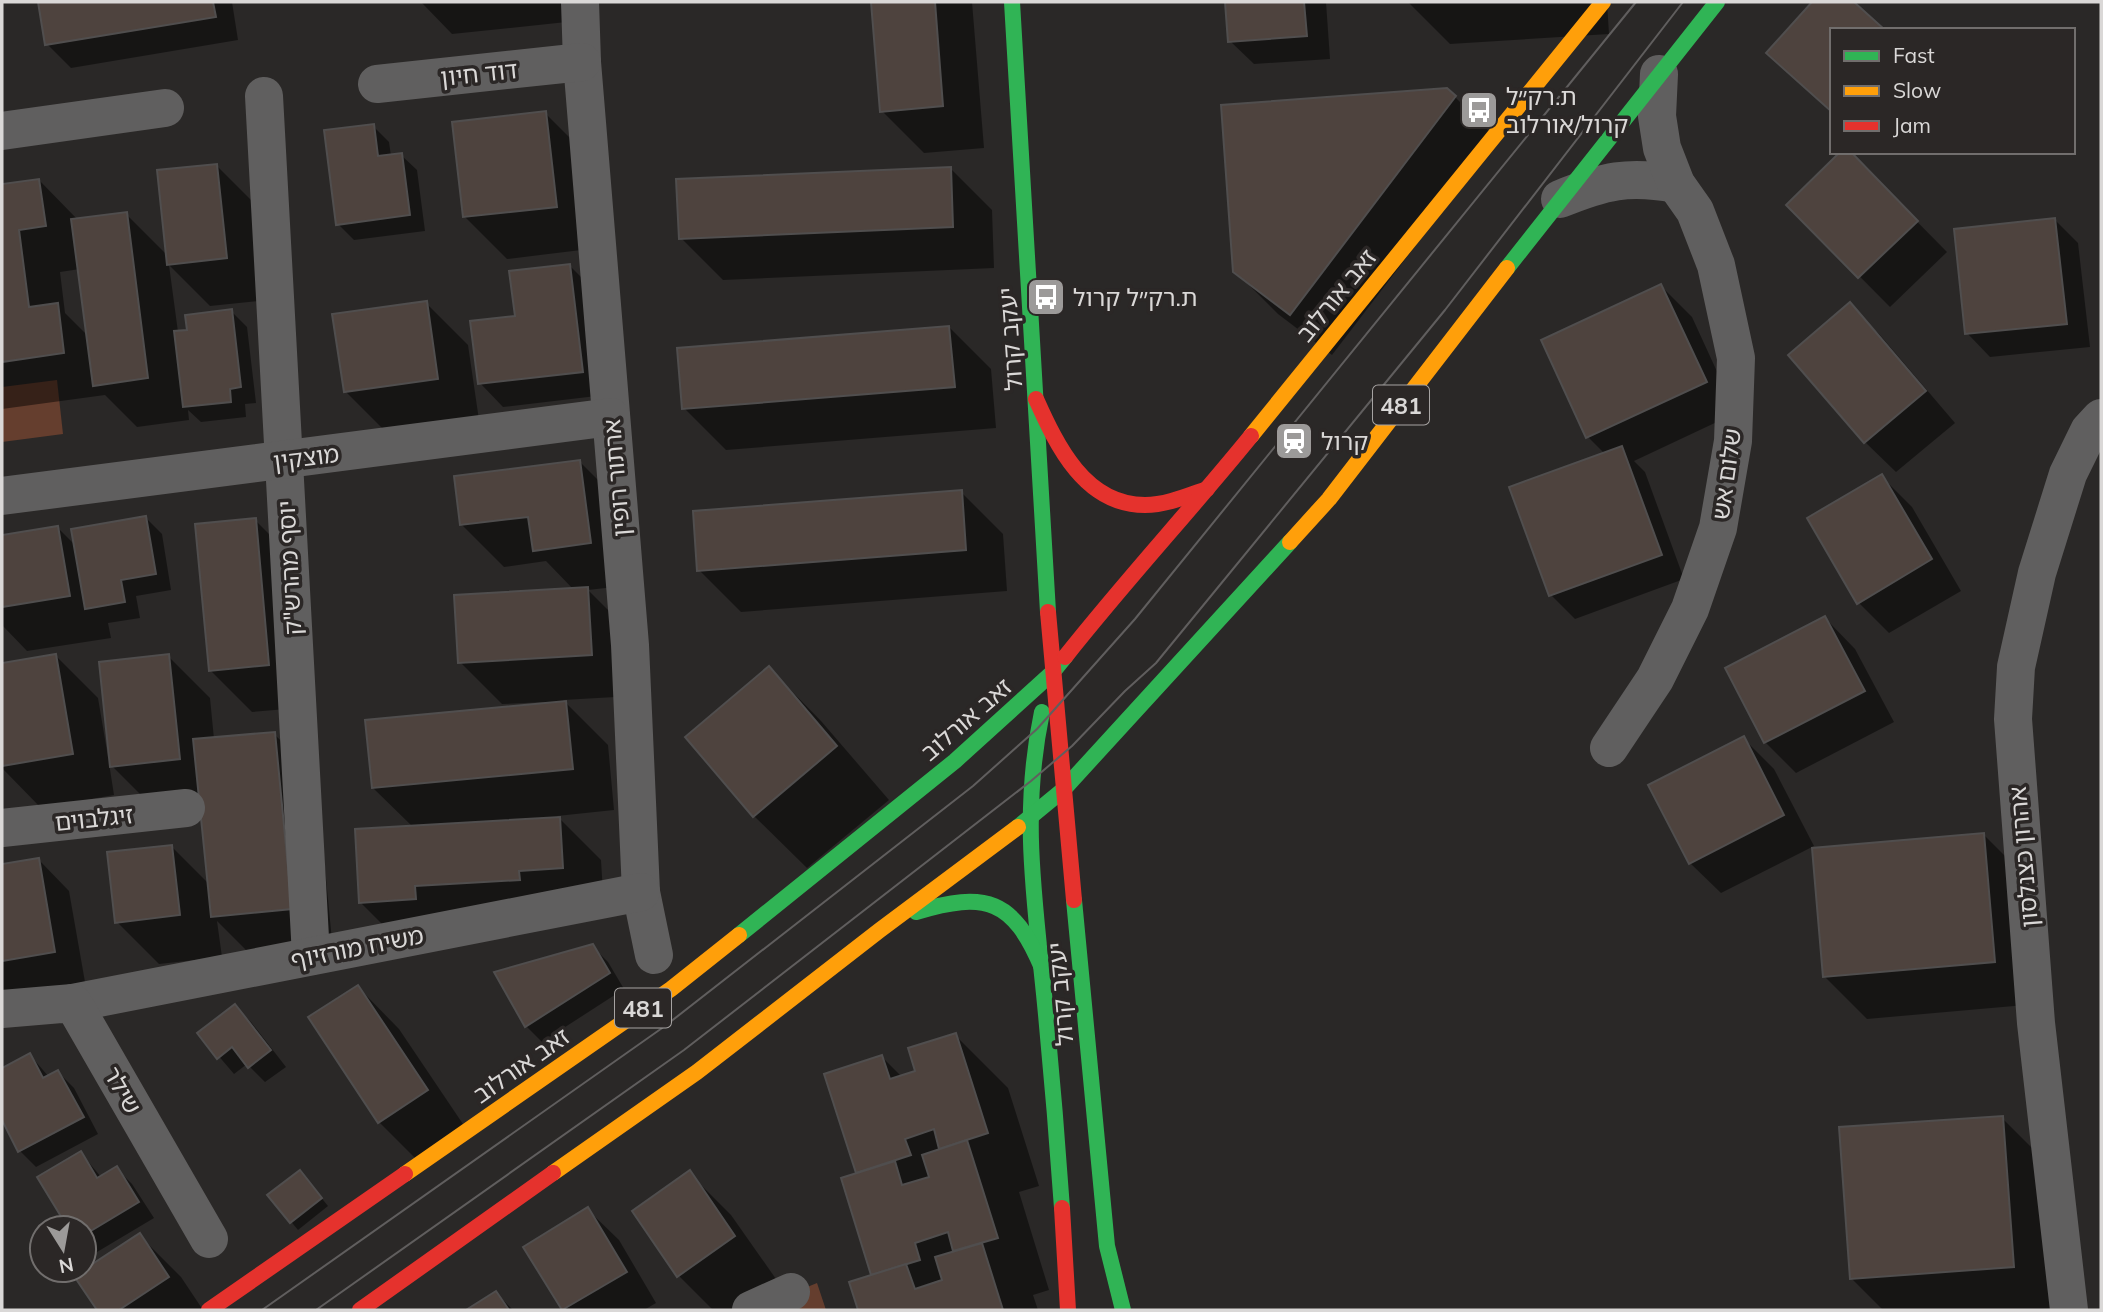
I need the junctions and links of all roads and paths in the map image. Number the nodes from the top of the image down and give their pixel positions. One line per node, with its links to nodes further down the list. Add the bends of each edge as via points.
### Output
1 (580, 2): 5 (street, ארתור רופין)
2 (1012, 2): 13 (main road, יעקב קרול)
3 (1603, 2): 17 (main road, זאב אורלוב / 481)
4 (1717, 2): 6 (main road, 481)
5 (582, 62): 7 (street, דוד חיון); 14 (street, ארתור רופין)
6 (1659, 74): 11 (street, שלום אש, via 1657,116 1662,148); 12 (main road, 481)
7 (377, 84)
8 (264, 96): 16 (street, יוסף מהרש"ק)
9 (165, 108): 10 (street)
10 (2, 131)
11 (1676, 184): 12 (street, via 1625,179); 20 (street, שלום אש, via 1695,211 1719,279 1736,358 1733,441 1718,528 1690,609 1655,679)
12 (1560, 199): 21 (main road, 481, via 1329,499)
13 (1036, 399): 17 (main road, via 1062,454 1088,485 1136,505 1173,502); 19 (main road, יעקב קרול)
14 (611, 417): 16 (street, מוצקין); 25 (street, ארתור רופין, via 630,645)
15 (2101, 418): 39 (street, אהרון כצנלסון, via 2089,431 2068,474 2037,573 2016,667 2013,719 2036,1023)
16 (283, 460): 18 (street, מוצקין); 28 (street, יוסף מהרש"ק)
17 (1209, 488): 19 (main road, זאב אורלוב / 481)
18 (2, 496)
19 (1052, 673): 21 (main road, יעקב קרול); 23 (main road, יעקב קרול, via 1037,729); 34 (main road, זאב אורלוב / 481, via 955,761 671,989)
20 (1609, 748)
21 (1063, 790): 23 (main road, 481); 38 (main road, יעקב קרול, via 1107,1245)
22 (186, 808): 24 (street, זיגלבוים)
23 (1029, 819): 26 (main road, 481); 29 (main road, יעקב קרול)
24 (2, 828)
25 (641, 892): 27 (street, ארתור רופין); 28 (street, משיח מורזיוף)
26 (880, 930): 29 (main road, via 942,902 984,902 1003,909 1026,930); 35 (main road, 481, via 698,1072)
27 (654, 955)
28 (311, 956): 30 (street, משיח מורזיוף)
29 (1042, 968): 37 (main road, יעקב קרול, via 1058,1131)
30 (73, 1003): 31 (street); 32 (street, שילר)
31 (2, 1009)
32 (209, 1239)
33 (791, 1292): 36 (street)
34 (209, 1310)
35 (360, 1310)
36 (751, 1310)
37 (1068, 1310)
38 (1123, 1310)
39 (2069, 1310)

